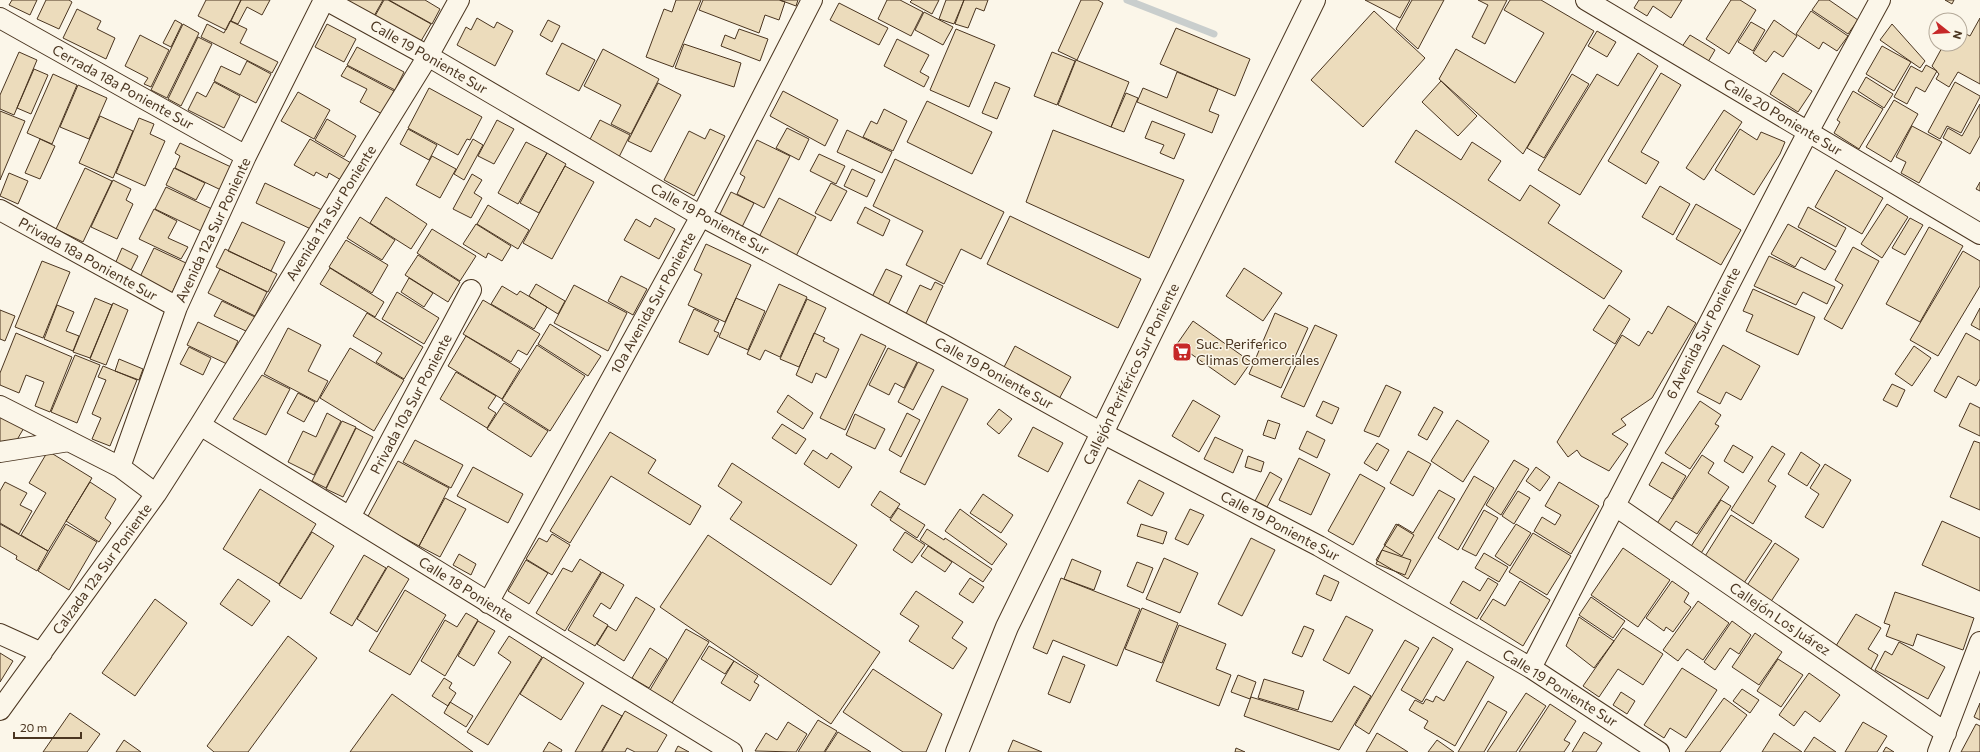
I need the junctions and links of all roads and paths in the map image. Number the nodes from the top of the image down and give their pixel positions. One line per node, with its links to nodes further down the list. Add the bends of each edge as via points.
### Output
1 (325, 0): 8 (street, Calle 19 Poniente Sur); 10 (street, Avenida 12a Sur Poniente)
2 (459, 0): 8 (street, Avenida 11a Sur Poniente)
3 (812, 0): 12 (street, 10a Avenida Sur Poniente)
4 (1314, 0): 18 (main road, Callejón Periférico Sur Poniente)
5 (1586, 0): 9 (street, Calle 20 Poniente Sur)
6 (1880, 0): 9 (street, 6 Avenida Sur Poniente)
7 (0, 18): 10 (street, Cerrada 18a Poniente Sur)
8 (428, 56): 12 (street, Calle 19 Poniente Sur); 17 (street, Avenida 11a Sur Poniente)
9 (1808, 132): 13 (street, Calle 20 Poniente Sur); 23 (street, 6 Avenida Sur Poniente)
10 (246, 156): 15 (street, Avenida 12a Sur Poniente)
11 (0, 210): 15 (street, Privada 18a Poniente Sur)
12 (701, 216): 18 (street, Calle 19 Poniente Sur, via 942,344); 25 (street, 10a Avenida Sur Poniente)
13 (1980, 234)
14 (472, 290): 24 (street, Privada 10a Sur Poniente)
15 (177, 307): 21 (street, Avenida 12a Sur Poniente)
16 (0, 406): 19 (street)
17 (200, 425): 22 (street, Calzada 12a Sur Poniente); 24 (street, Calle 18 Poniente)
18 (1102, 433): 29 (street, Calle 19 Poniente Sur, via 1319,546); 33 (main road, Callejón Periférico Sur Poniente, via 1007,627)
19 (69, 441): 20 (street); 21 (street)
20 (0, 452)
21 (120, 467): 22 (street)
22 (156, 494): 28 (street, Calzada 12a Sur Poniente)
23 (1614, 505): 29 (street, 6 Avenida Sur Poniente); 31 (street, Callejón Los Juárez)
24 (350, 518): 25 (street, Calle 18 Poniente)
25 (488, 602): 32 (street, Calle 18 Poniente)
26 (0, 634): 28 (street)
27 (1980, 642): 31 (street)
28 (42, 653): 30 (street, Calzada 12a Sur Poniente)
29 (1531, 668): 34 (street, Calle 19 Poniente Sur)
30 (0, 710)
31 (1946, 733): 35 (street)
32 (732, 752)
33 (957, 752)
34 (1659, 752)
35 (1938, 752)

